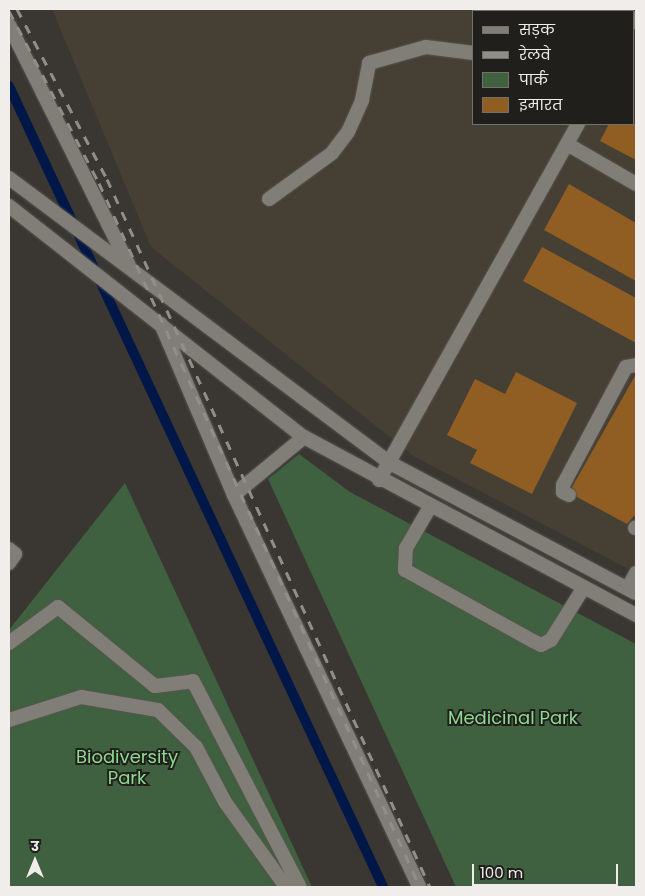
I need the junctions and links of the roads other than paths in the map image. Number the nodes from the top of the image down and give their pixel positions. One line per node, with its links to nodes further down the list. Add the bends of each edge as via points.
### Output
1 (9, 25): 9 (street)
2 (472, 53): 7 (street, via 426,47 369,63 358,114 342,139 313,169)
3 (577, 125): 4 (street)
4 (567, 144): 6 (street); 13 (street)
5 (9, 178): 9 (street)
6 (636, 184)
7 (269, 199)
8 (13, 209): 10 (street)
9 (126, 265): 13 (street)
10 (160, 322): 12 (street); 15 (street)
11 (636, 366): 16 (street, via 626,367 563,485 563,492)
12 (304, 437): 14 (street); 15 (street)
13 (390, 463): 14 (street); 22 (street)
14 (379, 480): 17 (street)
15 (234, 495): 28 (street)
16 (569, 495)
17 (430, 507): 21 (street); 21 (street, via 406,548 405,570 533,641 541,645 551,640)
18 (9, 549): 19 (street, via 15,554)
19 (9, 563)
20 (636, 573): 22 (street)
21 (584, 587): 23 (street)
22 (632, 590)
23 (636, 615)
24 (9, 643): 27 (street, via 58,607 156,686 193,681)
25 (9, 720): 26 (street, via 81,697 158,710 196,748 225,802)
26 (286, 887)
27 (300, 887)
28 (419, 887)

